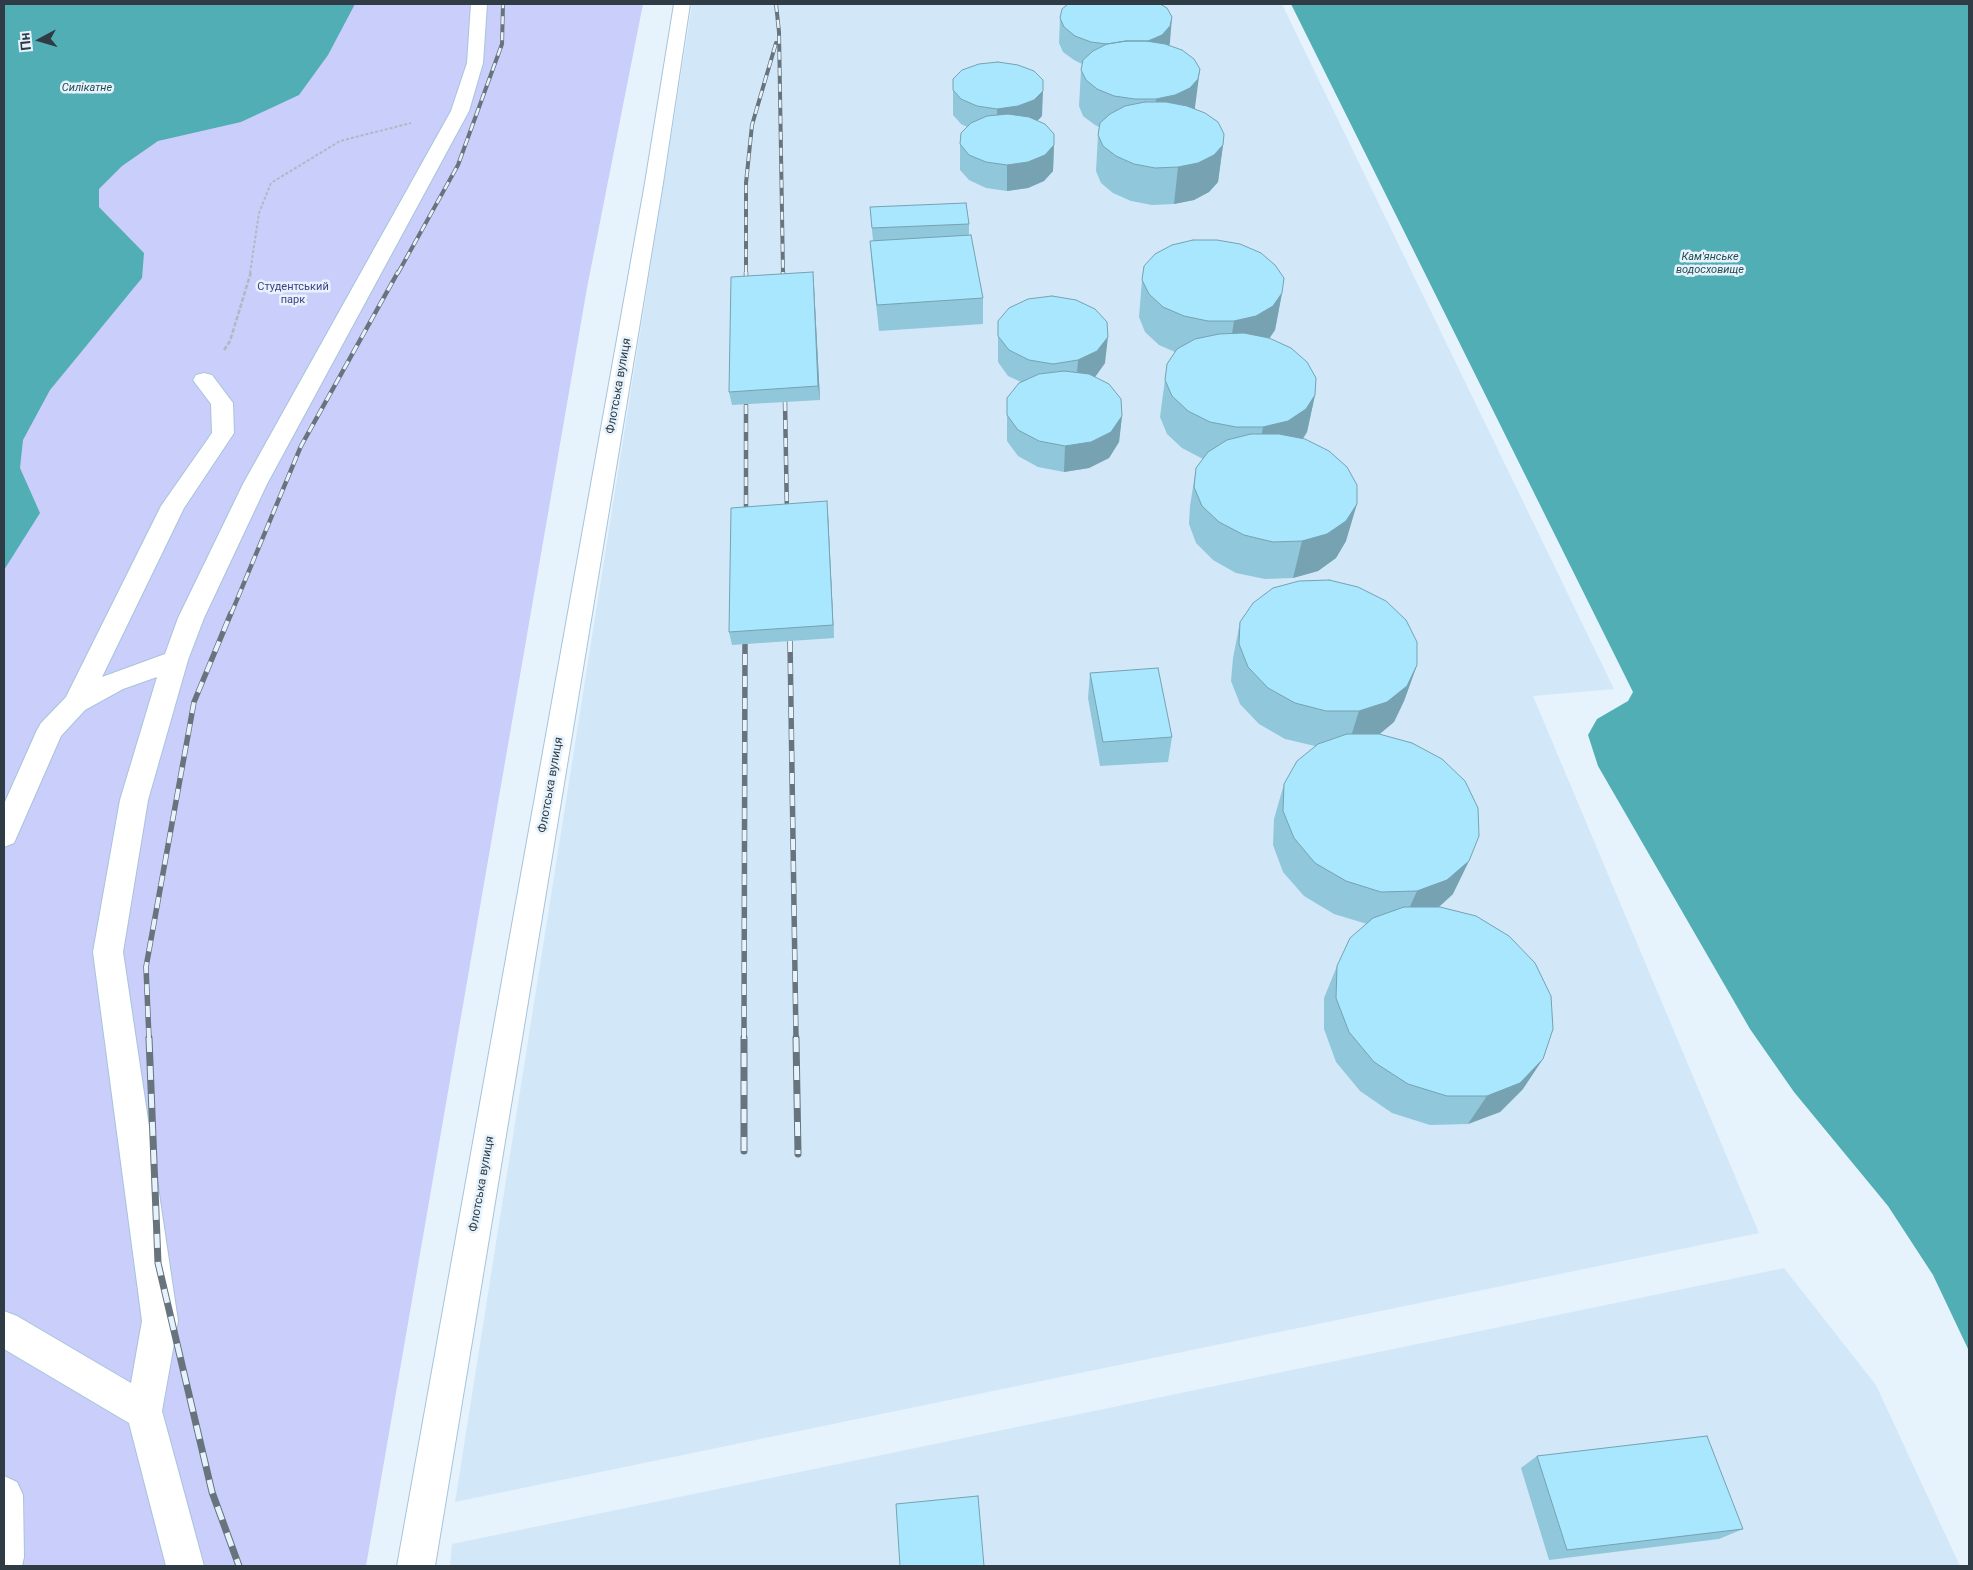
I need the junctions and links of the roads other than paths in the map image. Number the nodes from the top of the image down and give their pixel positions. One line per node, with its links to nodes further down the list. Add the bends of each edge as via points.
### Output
1 (479, 4): 4 (street, via 476,63 460,111 255,484 191,618)
2 (682, 4): 12 (street, Флотська вулиця)
3 (204, 380): 5 (street, via 222,404 222,433 173,506)
4 (175, 660): 5 (street, via 114,682); 8 (street, via 134,800 108,952 160,1320)
5 (76, 703): 6 (street, via 50,730)
6 (4, 835)
7 (4, 1329): 8 (street)
8 (144, 1411): 11 (street)
9 (4, 1495): 10 (street)
10 (4, 1563)
11 (185, 1566)
12 (416, 1566)

